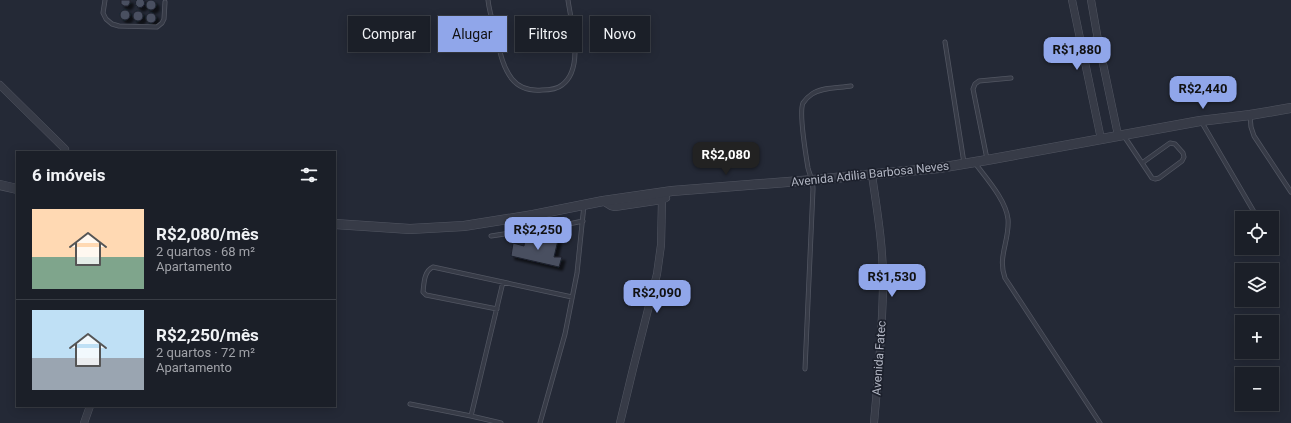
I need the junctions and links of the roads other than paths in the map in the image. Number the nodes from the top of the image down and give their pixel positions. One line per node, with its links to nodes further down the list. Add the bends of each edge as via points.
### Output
1 (105, 0): 6 (lane, via 103,13 106,19 118,26 157,27 164,18)
2 (488, 0): 3 (lane, via 505,67 519,85 534,91 558,88 566,81 575,61)
3 (568, 0)
4 (1072, 0): 9 (street)
5 (1091, 0): 7 (street)
6 (165, 2)
7 (1098, 40): 9 (street); 16 (street)
8 (945, 42): 22 (lane)
9 (1080, 43): 17 (street)
10 (1011, 78): 19 (lane, via 979,81 975,84)
11 (0, 85): 18 (street)
12 (851, 86): 24 (lane, via 822,90 812,94 803,104 808,169)
13 (1291, 108): 14 (street, Avenida Adilia Barbosa Neves)
14 (1250, 115): 15 (street, Avenida Adilia Barbosa Neves); 28 (lane, via 1254,136)
15 (1200, 121): 16 (street, Avenida Adilia Barbosa Neves); 32 (lane)
16 (1121, 135): 17 (street, Avenida Adilia Barbosa Neves); 21 (lane)
17 (1101, 139): 19 (street, Avenida Adilia Barbosa Neves)
18 (65, 149)
19 (987, 160): 20 (street, Avenida Adilia Barbosa Neves)
20 (974, 162): 22 (street, Avenida Adilia Barbosa Neves); 48 (lane, via 1003,203 1007,214 1008,226 1002,265 1005,278)
21 (1142, 163): 21 (lane, via 1152,178 1156,179 1184,157 1175,144 1170,143)
22 (964, 164): 23 (street, Avenida Adilia Barbosa Neves)
23 (872, 175): 24 (street, Avenida Adilia Barbosa Neves); 47 (street, Avenida Fatec, via 882,245 883,280)
24 (813, 180): 27 (street, Avenida Adilia Barbosa Neves); 39 (lane)
25 (0, 185): 26 (street)
26 (16, 189)
27 (672, 191): 29 (street); 30 (street, Avenida Adilia Barbosa Neves)
28 (1291, 192)
29 (662, 200): 30 (street, via 615,207); 46 (street, via 661,245 657,274)
30 (603, 201): 31 (street, Avenida Adilia Barbosa Neves)
31 (584, 204): 33 (lane); 34 (street, Avenida Adilia Barbosa Neves, via 464,226 410,229)
32 (1253, 211)
33 (583, 221): 35 (lane); 37 (lane)
34 (336, 224)
35 (491, 236)
36 (503, 282): 37 (lane); 38 (lane); 38 (lane, via 433,267 425,275 423,292 426,294)
37 (572, 297): 45 (lane, via 565,334)
38 (497, 309): 42 (lane)
39 (805, 369)
40 (410, 404): 42 (lane)
41 (90, 407): 43 (street)
42 (471, 416): 44 (lane)
43 (84, 423)
44 (501, 423)
45 (540, 423)
46 (620, 423)
47 (874, 423)
48 (1100, 423)

